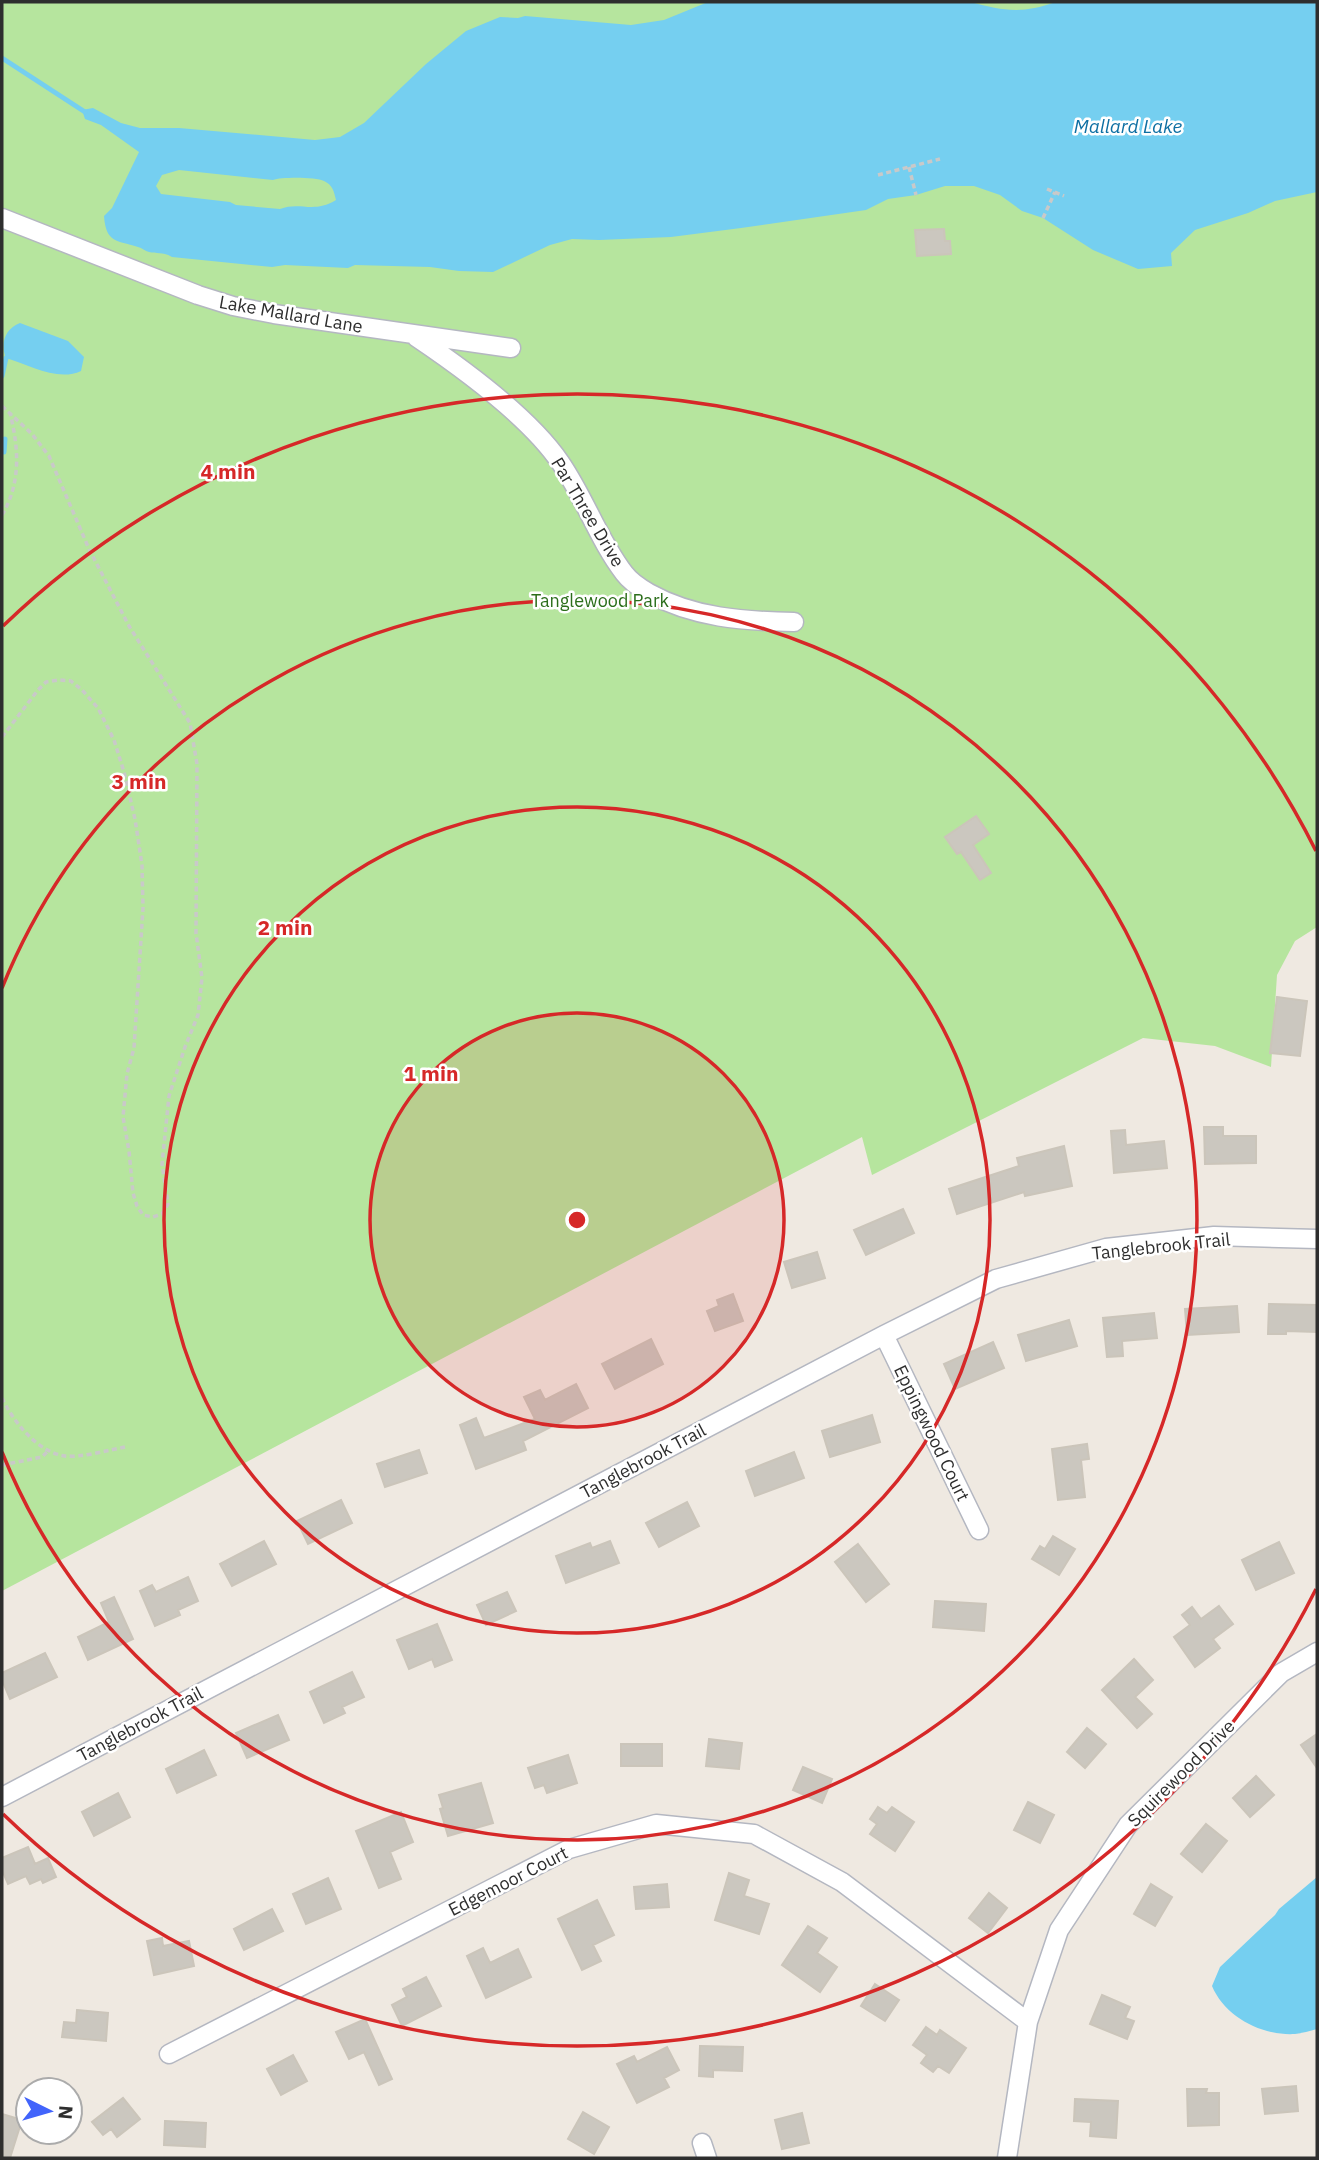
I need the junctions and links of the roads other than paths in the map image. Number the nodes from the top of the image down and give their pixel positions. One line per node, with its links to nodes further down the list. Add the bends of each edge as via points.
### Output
1 (2, 218): 2 (street, Lake Mallard Lane, via 233,306)
2 (413, 335): 3 (street, Lake Mallard Lane); 4 (street, Par Three Drive, via 501,402 547,445 586,503 609,551 626,576 644,590 669,604 709,616)
3 (511, 348)
4 (793, 622)
5 (1317, 1240): 6 (street, Tanglebrook Trail, via 1214,1236 1106,1248 996,1279)
6 (884, 1335): 7 (street, Eppingwood Court); 9 (street, Tanglebrook Trail)
7 (979, 1530)
8 (1317, 1651): 10 (street, Squirewood Drive, via 1281,1673 1128,1825 1059,1930)
9 (2, 1797)
10 (1028, 2022): 11 (street, Edgemoor Court, via 842,1882 754,1834 656,1824 569,1849); 12 (street, Squirewood Drive)
11 (169, 2054)
12 (1007, 2158)

